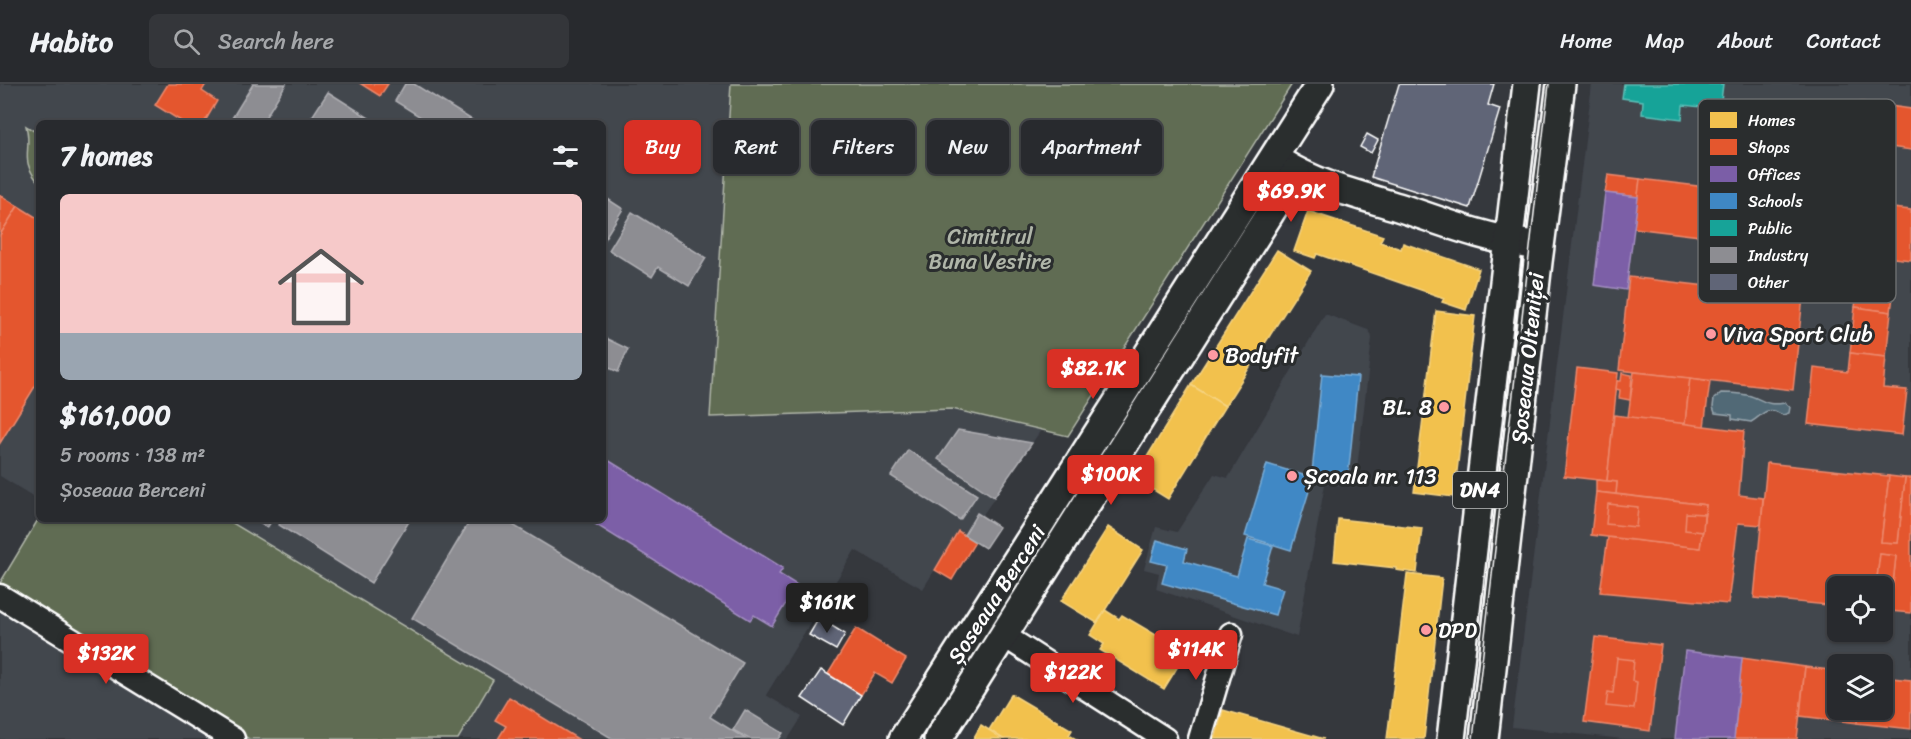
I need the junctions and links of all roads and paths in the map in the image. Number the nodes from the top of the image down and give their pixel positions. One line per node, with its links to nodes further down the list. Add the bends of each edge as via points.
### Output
1 (1320, 84): 4 (main road, Șoseaua Berceni)
2 (1527, 84): 6 (main road, Șoseaua Olteniței / DN4)
3 (1561, 84): 7 (main road, Șoseaua Olteniței / DN4)
4 (1274, 158): 5 (main road); 12 (main road, Șoseaua Berceni)
5 (1296, 172): 6 (main road); 10 (main road, Șoseaua Berceni)
6 (1509, 241): 7 (main road); 16 (main road, Șoseaua Olteniței / DN4)
7 (1540, 245): 17 (main road, Șoseaua Olteniței / DN4)
8 (0, 596): 11 (street)
9 (1231, 634): 15 (street)
10 (1003, 635): 13 (main road, Șoseaua Berceni); 14 (street)
11 (233, 739)
12 (903, 739)
13 (938, 739)
14 (1165, 739)
15 (1200, 739)
16 (1450, 739)
17 (1484, 739)

